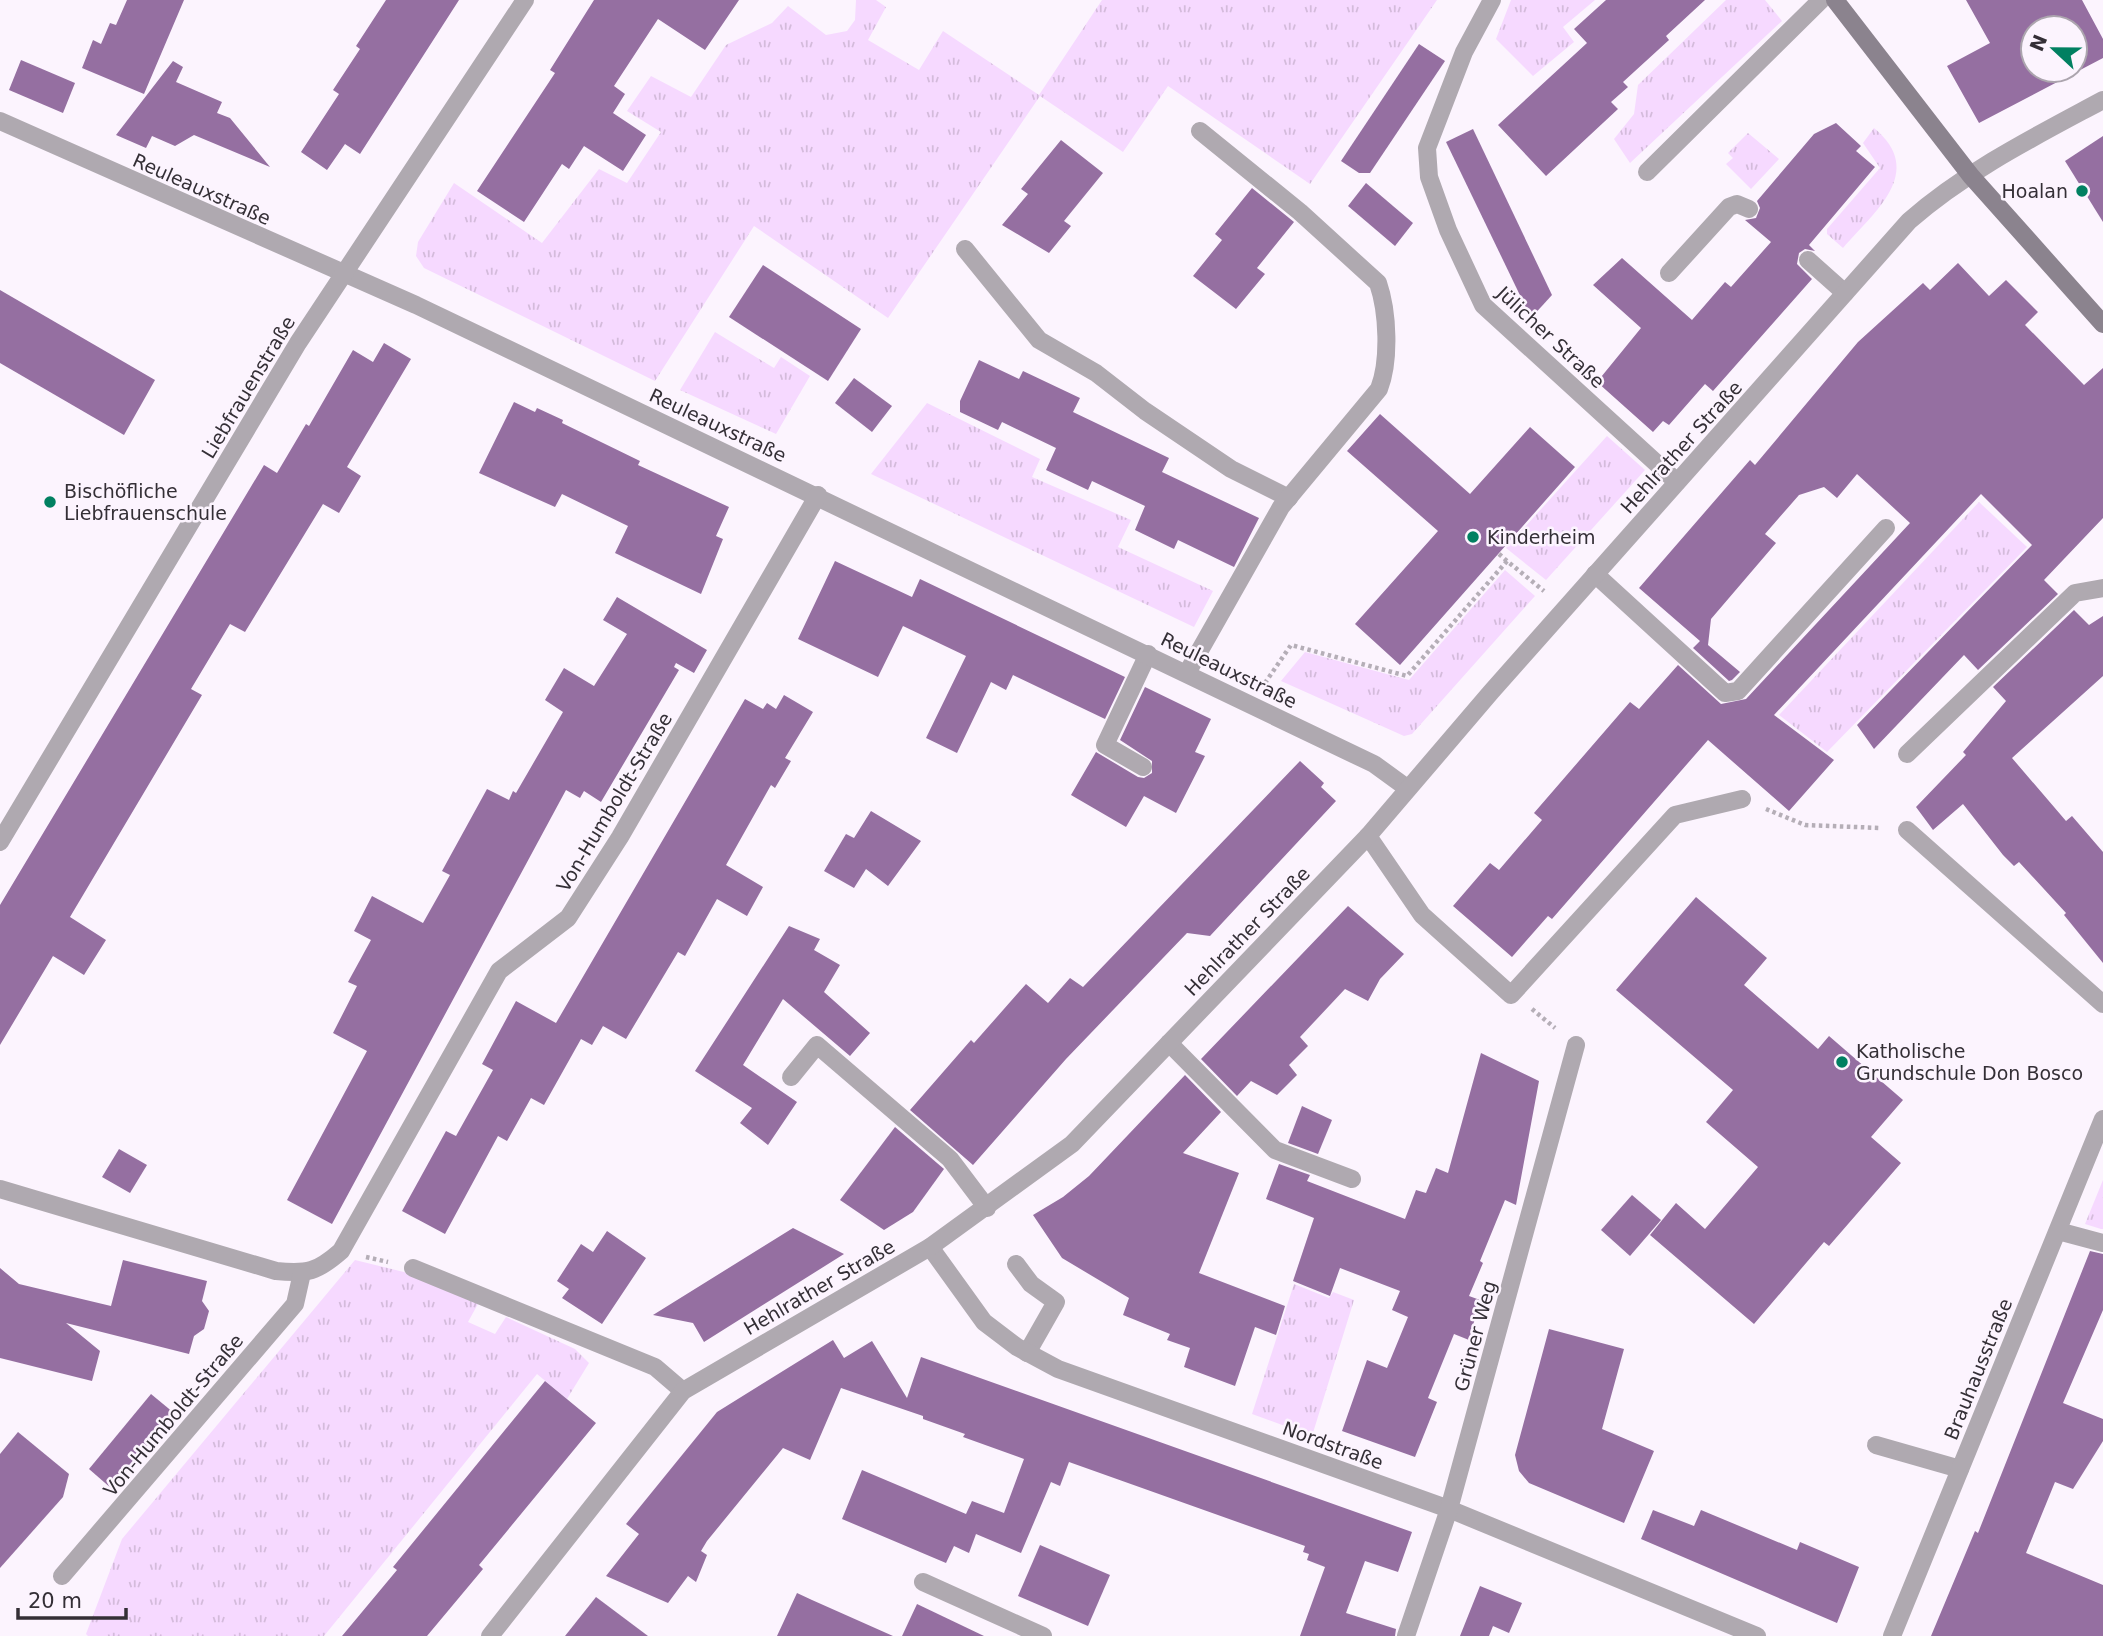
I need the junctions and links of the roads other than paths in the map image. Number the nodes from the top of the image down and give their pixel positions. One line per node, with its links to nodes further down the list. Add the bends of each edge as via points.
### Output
1 (525, 0): 13 (street, Liebfrauenstraße)
2 (1492, 0): 17 (street, Jülicher Straße, via 1464,52 1427,148 1429,177 1448,230 1483,305)
3 (1821, 0): 8 (street)
4 (1835, 0): 9 (street)
5 (2103, 100): 9 (street, Hehlrather Straße)
6 (0, 121): 13 (street, Reuleauxstraße)
7 (1200, 131): 19 (street, via 1367,271 1383,298 1385,358 1379,390)
8 (1647, 172)
9 (1971, 176): 15 (street, Hehlrather Straße, via 1909,221); 16 (street)
10 (1749, 209): 14 (street, via 1737,204 1730,207)
11 (965, 249): 19 (street, via 1039,340 1096,373 1231,469)
12 (1808, 260): 15 (street)
13 (342, 274): 18 (street, Reuleauxstraße); 31 (street, Liebfrauenstraße)
14 (1669, 274)
15 (1845, 293): 17 (street, Hehlrather Straße)
16 (2103, 324)
17 (1677, 482): 21 (street, Hehlrather Straße)
18 (818, 495): 23 (street, Reuleauxstraße); 45 (street, Von-Humboldt-Straße, via 620,837 568,918 499,971 341,1251 323,1268)
19 (1289, 498): 24 (street)
20 (1886, 528): 21 (street, via 1738,691 1725,692)
21 (1595, 574): 27 (street, Hehlrather Straße)
22 (2103, 588): 25 (street, via 2075,593)
23 (1148, 654): 24 (street, Reuleauxstraße); 26 (street, via 1105,745)
24 (1187, 673): 27 (street, Reuleauxstraße, via 1374,764)
25 (1907, 754)
26 (1143, 767)
27 (1408, 788): 30 (street, Hehlrather Straße)
28 (1742, 799): 30 (street, via 1675,815 1511,995 1422,915)
29 (1908, 830): 32 (street)
30 (1368, 836): 33 (street, Hehlrather Straße)
31 (0, 842)
32 (2103, 1004)
33 (1169, 1043): 37 (street, via 1275,1150); 39 (street, Hehlrather Straße, via 1072,1144)
34 (1576, 1045): 50 (street, Grüner Weg)
35 (791, 1077): 39 (street, via 817,1045 950,1159)
36 (2103, 1119): 40 (street, Brauhausstraße)
37 (1352, 1179)
38 (0, 1189): 45 (street, via 276,1271)
39 (987, 1208): 42 (street, Hehlrather Straße)
40 (2058, 1231): 41 (street); 49 (street, Brauhausstraße)
41 (2103, 1243)
42 (930, 1247): 46 (street, Nordstraße, via 984,1322); 47 (street, Hehlrather Straße)
43 (1016, 1264): 46 (street, via 1056,1302)
44 (413, 1268): 47 (street, via 655,1367)
45 (302, 1273): 51 (street, Von-Humboldt-Straße, via 295,1304)
46 (1027, 1353): 50 (street, Nordstraße, via 1058,1369)
47 (683, 1391): 53 (street, Hehlrather Straße)
48 (1876, 1445): 49 (street)
49 (1960, 1469): 57 (street, Brauhausstraße)
50 (1449, 1509): 55 (street, Grüner Weg); 56 (street, Nordstraße)
51 (62, 1576)
52 (923, 1582): 54 (street)
53 (490, 1636)
54 (1043, 1636)
55 (1406, 1636)
56 (1757, 1636)
57 (1892, 1636)

